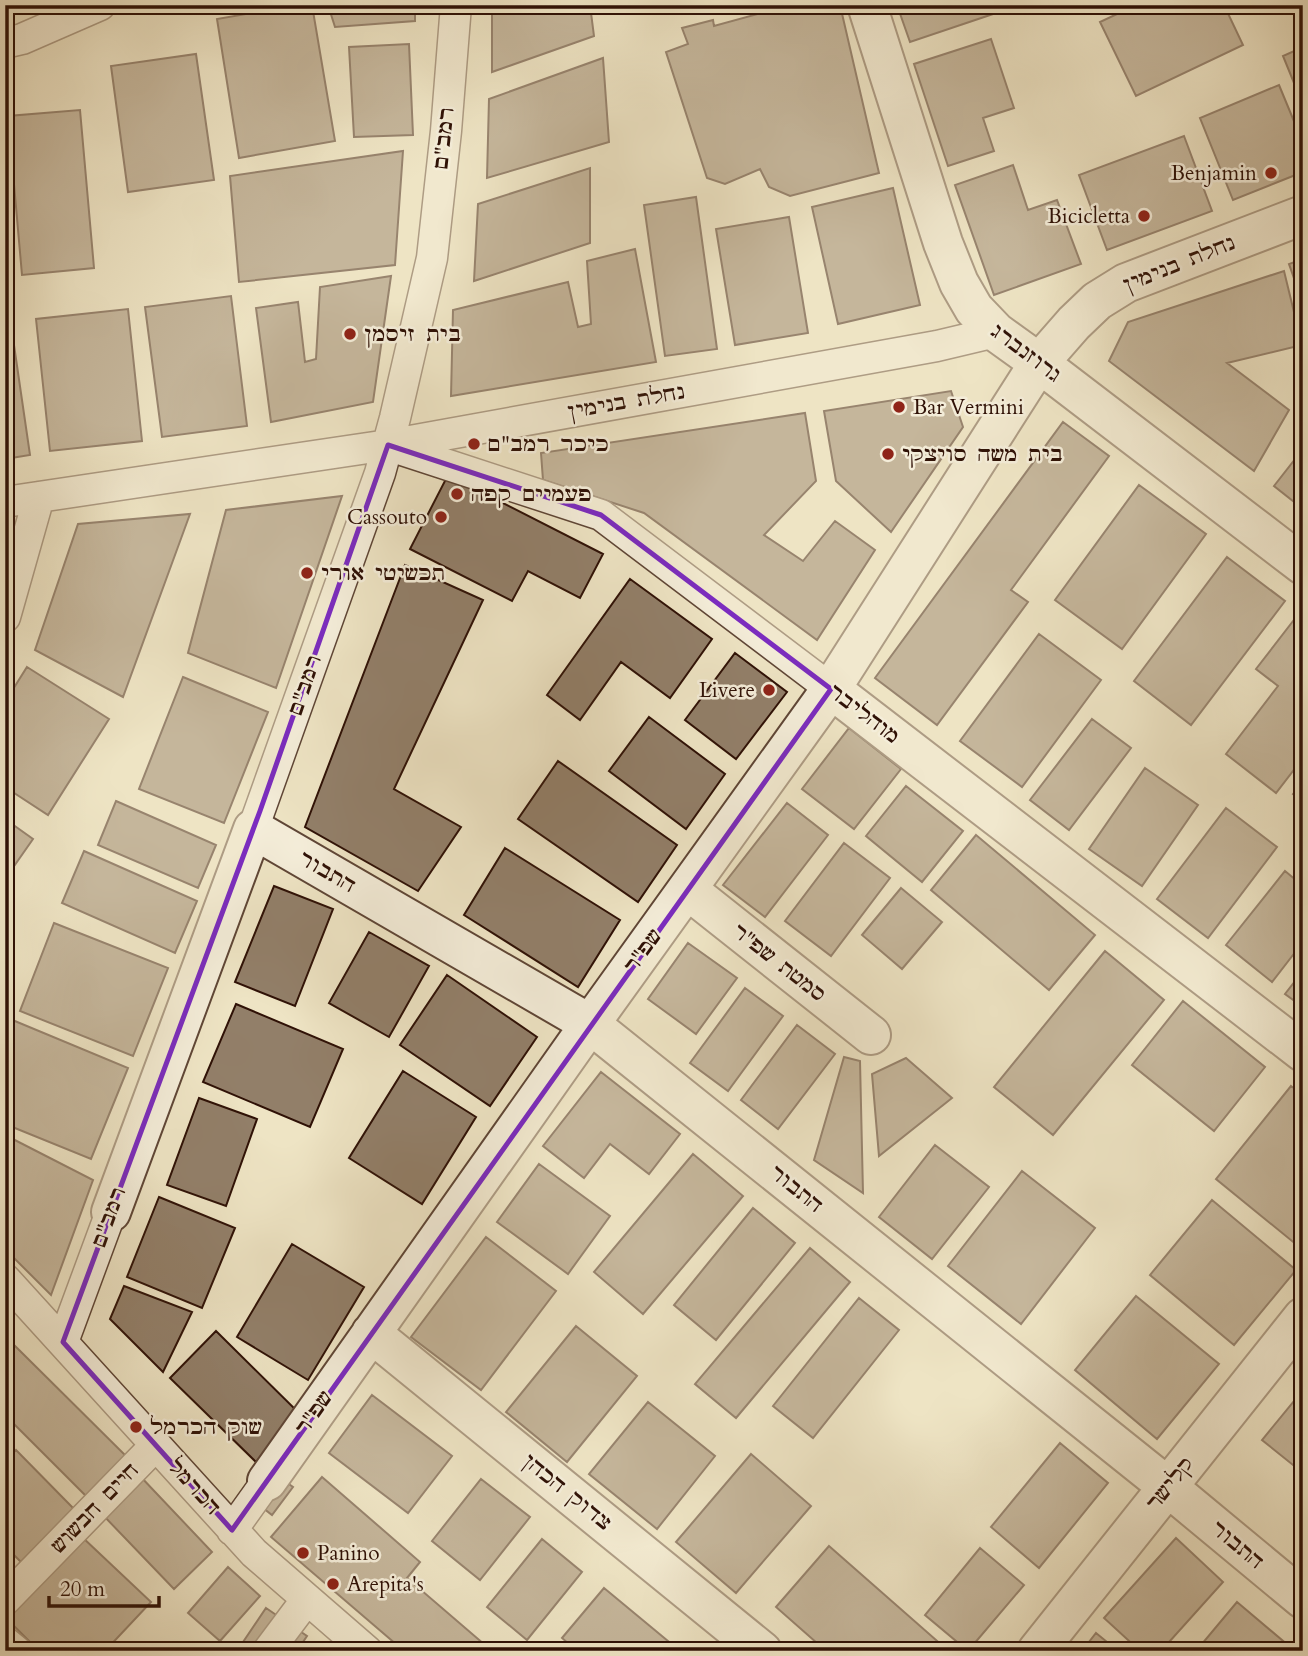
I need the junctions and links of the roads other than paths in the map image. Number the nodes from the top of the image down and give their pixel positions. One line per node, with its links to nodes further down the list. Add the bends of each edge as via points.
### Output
1 (100, 5): 4 (street)
2 (456, 5): 8 (street, רמב"ם, via 432,258)
3 (867, 5): 6 (street, גרוזנברג, via 951,265 974,309)
4 (5, 43)
5 (1303, 215): 7 (street, נחלת בנימין, via 1126,283 1097,300)
6 (996, 332): 7 (street, גרוזנברג); 8 (street, נחלת בנימין)
7 (1039, 363): 11 (street, גרוזנברג); 13 (street, שפ"ר)
8 (388, 445): 9 (street, נחלת בנימין); 13 (street, מוהליבר, via 601,515); 14 (street, רמב"ם)
9 (39, 497): 10 (street, נחלת בנימין); 12 (street)
10 (5, 502)
11 (1303, 565)
12 (5, 617)
13 (831, 689): 15 (street, שפ"ר); 18 (street, מוהליבר)
14 (253, 830): 16 (street, התבור); 19 (street, רמב"ם)
15 (688, 890): 16 (street, שפ"ר); 17 (street, סמטת שפ"ר)
16 (590, 1024): 22 (street, שפ"ר); 26 (street, התבור)
17 (871, 1035)
18 (1303, 1052)
19 (111, 1212): 23 (street, רמב"ם)
20 (7, 1285): 23 (street, הכרמל)
21 (1303, 1317): 26 (street, קלישר)
22 (371, 1333): 25 (street, שפ"ר); 35 (street, צדוק הכהן)
23 (63, 1342): 24 (street, הכרמל)
24 (156, 1446): 27 (street, הכרמל); 30 (street, חיים חבשוש)
25 (267, 1481): 27 (street, שפ"ר)
26 (1168, 1487): 29 (street, התבור); 36 (street, קלישר)
27 (232, 1530): 28 (street, הכרמל)
28 (307, 1599): 33 (street); 34 (street, הכרמל)
29 (1303, 1599)
30 (5, 1600)
31 (5, 1642): 32 (street)
32 (16, 1651)
33 (268, 1651)
34 (367, 1651)
35 (762, 1651)
36 (1037, 1651)

